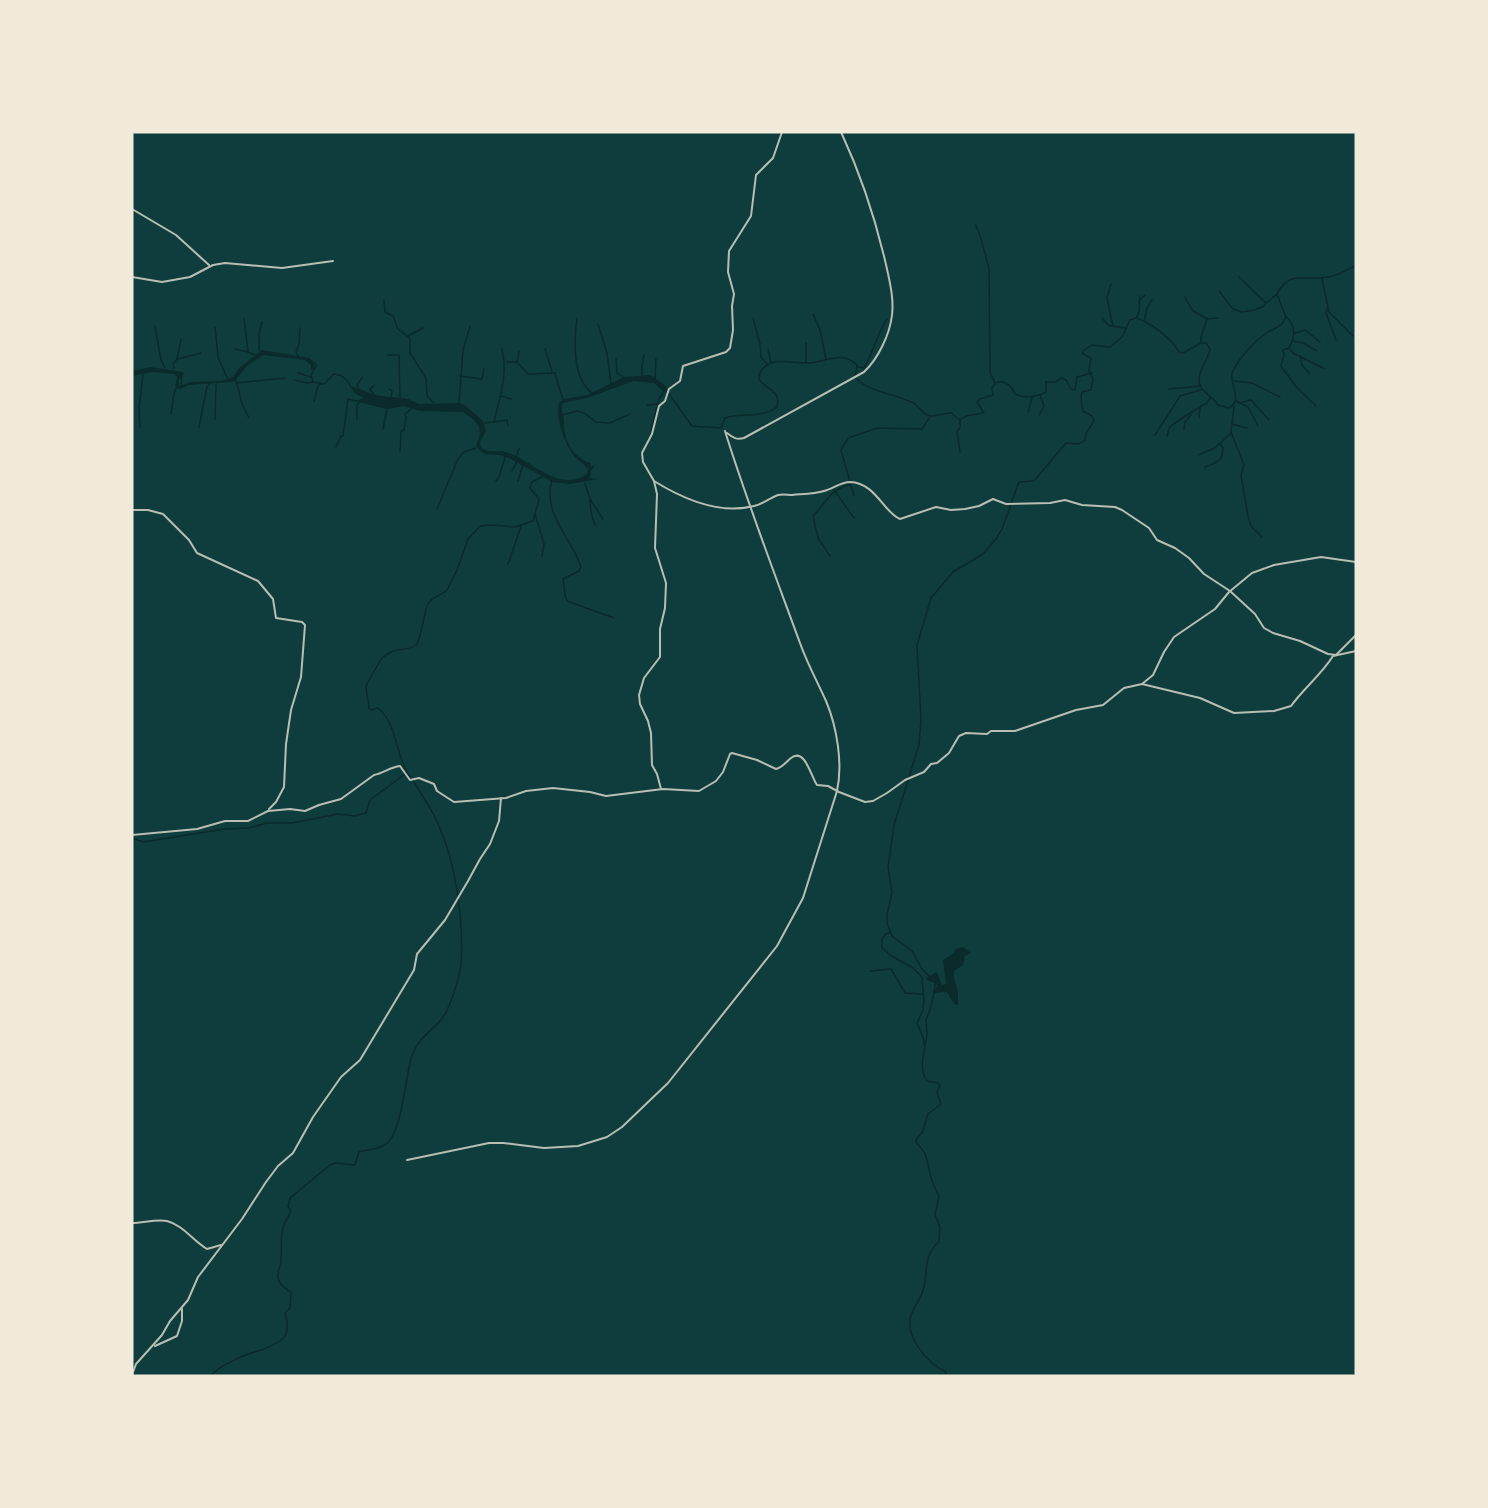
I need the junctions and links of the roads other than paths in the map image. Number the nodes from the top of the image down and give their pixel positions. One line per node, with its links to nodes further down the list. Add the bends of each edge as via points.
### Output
1 (782, 132): 7 (street, via 773,158 756,175 751,216 729,251 728,272 734,294 730,348 683,366 680,381 667,392 642,453)
2 (842, 132): 8 (street, via 868,194 892,292 888,332 864,372 744,438 733,438 725,431)
3 (132, 209): 5 (street, via 176,235)
4 (333, 261): 5 (street, via 282,267)
5 (209, 265): 6 (street, via 178,279 157,282)
6 (132, 277)
7 (654, 481): 8 (street, via 713,507); 16 (street, via 655,548 665,576 665,608 660,657 644,678 639,695 651,733 652,765)
8 (750, 507): 11 (street, via 780,495 824,491 850,482 867,489 900,519 936,507 965,509 993,499 1006,504 1065,500 1115,507 1140,521 1157,540 1175,548); 17 (street, via 807,664 831,715 840,777)
9 (132, 510): 19 (street, via 163,514 197,553 258,581 273,598 276,618 305,625 301,677 286,744 284,787)
10 (1356, 562): 11 (street, via 1321,557 1274,565 1252,573)
11 (1230, 591): 14 (street, via 1268,630); 15 (street, via 1215,609 1174,637 1153,675)
12 (1356, 635): 14 (street)
13 (1356, 651): 14 (street)
14 (1336, 655): 15 (street, via 1291,706 1274,711 1234,713 1200,698)
15 (1142, 684): 17 (street, via 1124,688 1102,705 1021,729 966,733 955,740 949,753 937,763 873,801)
16 (661, 789): 17 (street, via 706,788 723,772 732,753 776,769 793,756 802,756 817,785); 18 (street, via 606,796 553,788)
17 (837, 791): 21 (street, via 803,898 777,946 668,1083 622,1127 607,1137 578,1146 544,1148 489,1143)
18 (501, 798): 19 (street, via 454,802 437,791 434,784 419,778 410,780 400,766 375,775 340,800 302,812); 23 (street, via 499,821 490,844 445,920 417,954 414,970 360,1060 340,1077 293,1153 266,1182)
19 (268, 811): 20 (street, via 248,821)
20 (132, 836)
21 (407, 1160)
22 (132, 1223): 23 (street, via 168,1222 207,1249)
23 (221, 1245): 24 (street)
24 (181, 1308): 25 (street); 25 (street, via 177,1336)
25 (153, 1347): 26 (street, via 136,1364)
26 (132, 1375)

